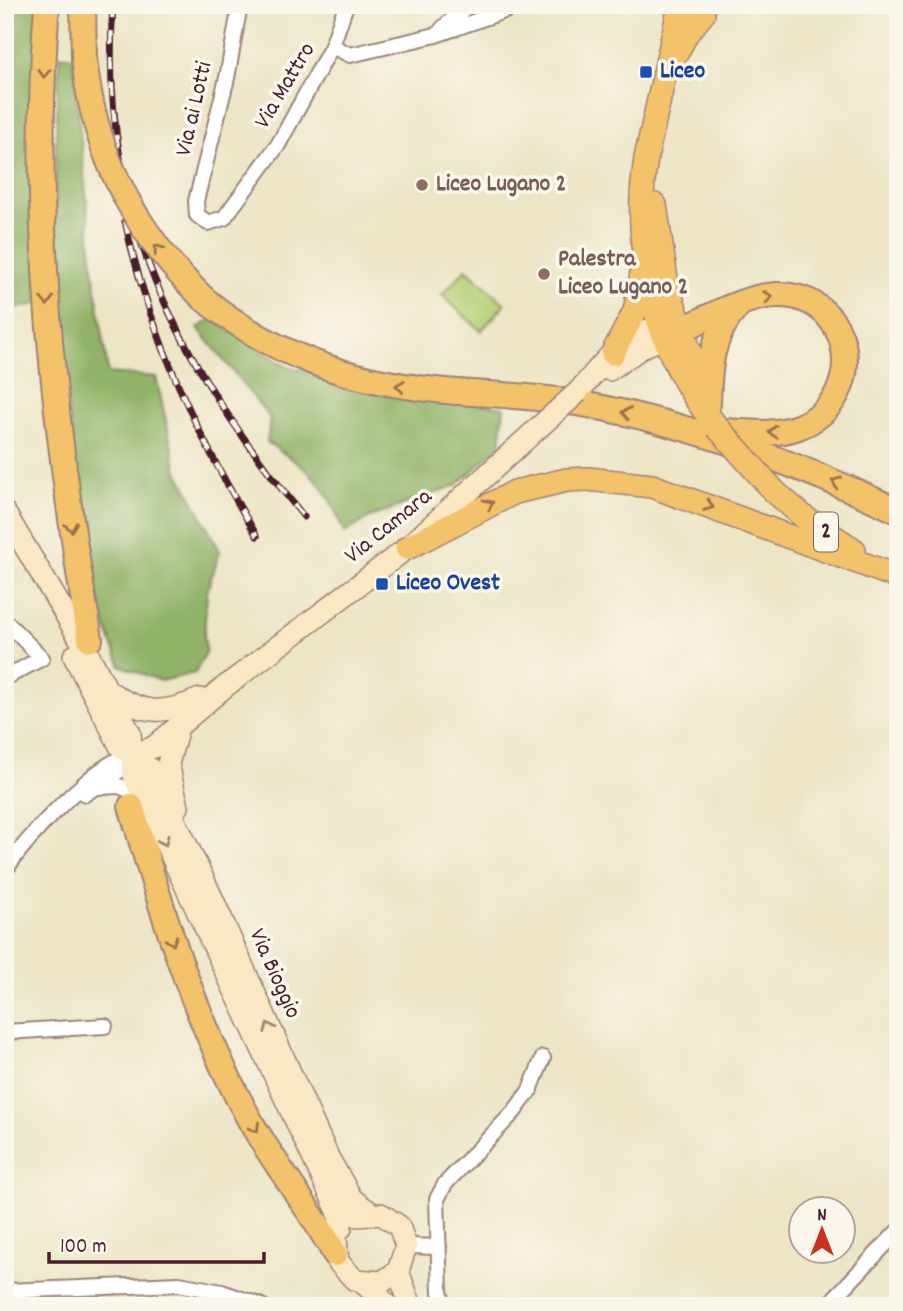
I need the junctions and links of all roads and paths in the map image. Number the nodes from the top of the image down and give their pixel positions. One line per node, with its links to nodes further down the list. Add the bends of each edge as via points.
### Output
1 (47, 5): 26 (highway, one-way to 26, via 42,155 47,312 60,452)
2 (83, 5): 19 (highway, one-way to 2, bridge, via 558,400 437,391 347,376 262,341 204,299 161,254 116,180 97,132 84,57)
3 (240, 5): 11 (street, Via ai Lotti, via 196,201 197,215)
4 (346, 5): 9 (street)
5 (468, 5): 8 (street)
6 (521, 5): 8 (street, Via Mattro)
7 (697, 7): 10 (main road, 2, via 664,79)
8 (436, 35): 9 (street, Via Mattro, via 349,55)
9 (332, 46): 11 (street, Via Mattro, via 278,145 224,218 214,223)
10 (651, 134): 12 (main road, 2, via 642,183); 14 (main road, 2)
11 (203, 221)
12 (642, 246): 14 (main road, 2); 15 (main road, via 635,311)
13 (738, 305): 14 (highway); 17 (highway, via 715,340); 19 (highway, one-way to 19, via 779,295 800,298 818,308 836,328 844,346 841,387 825,411 798,427 774,433)
14 (668, 332): 15 (main road, Via Camara, via 639,332); 16 (main road, Via Camara); 17 (main road, 2); 18 (main road, 2, via 689,391)
15 (613, 353): 16 (main road, Via Camara)
16 (578, 391): 23 (main road, Via Camara, bridge)
17 (708, 403): 18 (main road, 2)
18 (717, 427): 24 (main road, 2, bridge, via 775,492 831,536)
19 (692, 430): 20 (highway, one-way to 19, via 779,458)
20 (898, 511)
21 (5, 513): 29 (main road, Via Bioggio)
22 (5, 523): 31 (main road, Via Bioggio, via 114,737)
23 (407, 548): 24 (main road, one-way to 24, via 515,492 588,479 652,486); 28 (main road, Via Camara)
24 (898, 575)
25 (5, 621): 27 (street, via 43,659)
26 (90, 639)
27 (5, 678)
28 (222, 689): 29 (main road, via 173,710 140,708); 30 (main road, Via Camara); 31 (main road, Via Camara, via 142,740)
29 (108, 691): 31 (main road, Via Bioggio, via 130,733)
30 (178, 727): 31 (main road, Via Camara, via 145,752); 36 (main road, via 170,752 170,776)
31 (132, 755): 32 (street, Via Camara, via 125,767); 33 (main road, Via Bioggio); 34 (street, Via Camara, via 114,759); 36 (main road, Via Bioggio, via 150,769)
32 (94, 788): 33 (street, via 119,786); 34 (street, Via Camara)
33 (137, 802): 41 (main road, Via Bioggio, one-way to 41, via 338,1211); 45 (highway, one-way to 45, via 180,964 219,1058 252,1123)
34 (51, 815): 35 (street, Via Camara)
35 (5, 871)
36 (209, 891): 40 (main road, Via Bioggio, one-way to 36, via 352,1199 329,1159)
37 (105, 1026): 38 (street)
38 (5, 1032)
39 (543, 1058): 44 (street, via 530,1090 514,1112 444,1184 437,1199)
40 (371, 1213): 41 (main road, via 349,1220); 43 (main road, Via Bioggio, via 391,1219)
41 (341, 1228): 45 (main road)
42 (898, 1231): 53 (street)
43 (406, 1246): 44 (street); 46 (main road)
44 (439, 1247): 52 (street)
45 (335, 1254): 47 (main road, via 342,1270)
46 (398, 1271): 47 (main road, via 382,1282); 51 (main road)
47 (363, 1283): 50 (main road)
48 (5, 1291): 49 (street, via 179,1284)
49 (262, 1306)
50 (389, 1306)
51 (411, 1306)
52 (444, 1306)
53 (827, 1306)

